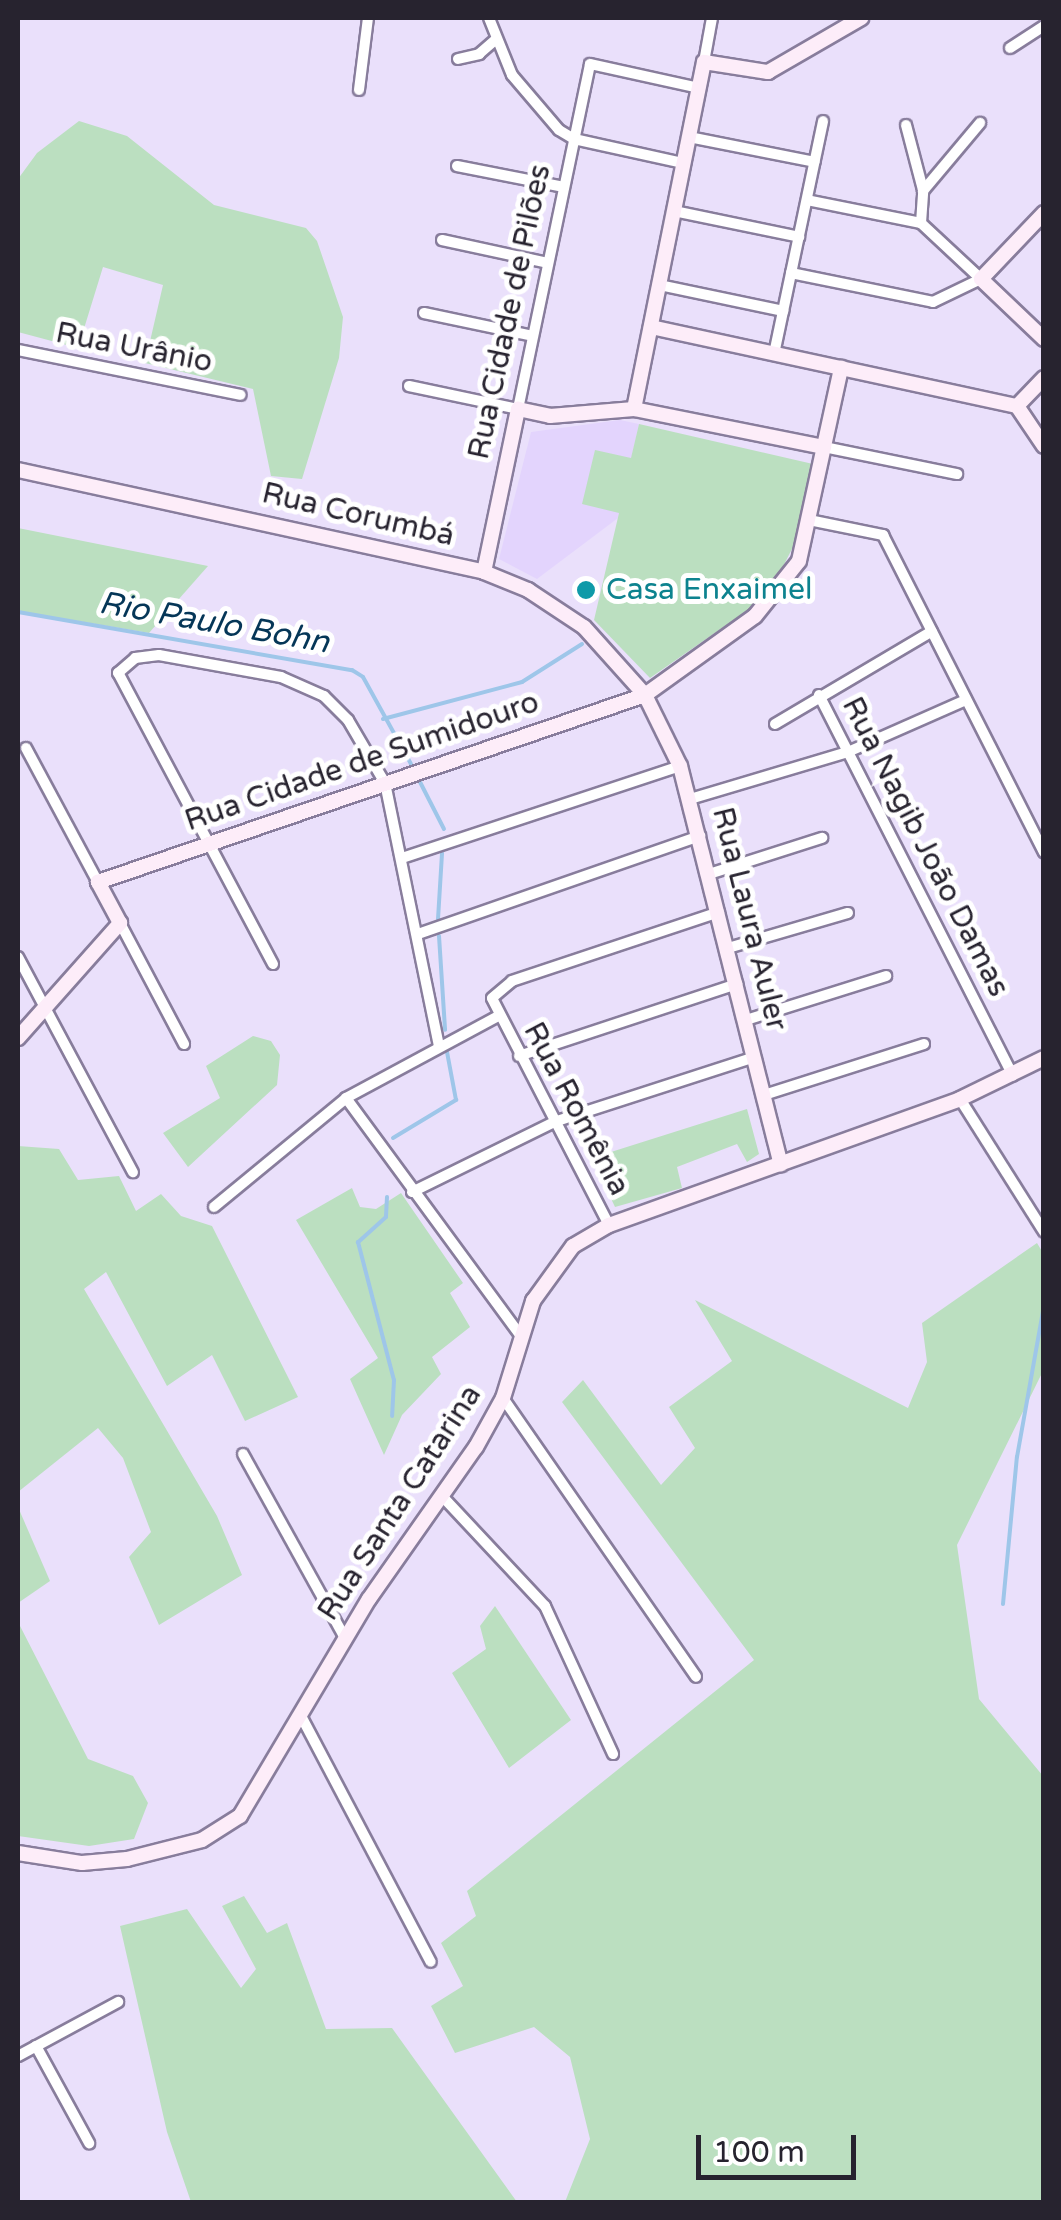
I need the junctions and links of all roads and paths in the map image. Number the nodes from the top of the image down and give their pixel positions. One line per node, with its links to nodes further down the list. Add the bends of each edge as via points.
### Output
1 (368, 18): 11 (street)
2 (489, 18): 6 (street)
3 (712, 18): 9 (street)
4 (861, 18): 9 (street, via 768,72)
5 (1044, 26): 7 (street)
6 (495, 40): 8 (street, via 479,54); 16 (street, via 528,96)
7 (1010, 48)
8 (458, 59)
9 (704, 62): 10 (street)
10 (698, 88): 15 (street); 16 (street, Rua Cidade de Pilões, via 590,64)
11 (358, 90)
12 (823, 122): 17 (street)
13 (980, 123): 21 (street)
14 (906, 125): 21 (street)
15 (688, 137): 17 (street); 18 (street)
16 (574, 140): 18 (street); 20 (street, Rua Cidade de Pilões)
17 (815, 162): 22 (street)
18 (683, 164): 23 (street)
19 (458, 166): 20 (street)
20 (564, 187): 28 (street, Rua Cidade de Pilões)
21 (923, 191): 25 (street)
22 (807, 200): 25 (street); 26 (street)
23 (674, 211): 26 (street); 31 (street)
24 (1044, 213): 30 (street)
25 (921, 223): 30 (street)
26 (799, 237): 29 (street)
27 (442, 240): 28 (street)
28 (548, 263): 35 (street, Rua Cidade de Pilões)
29 (792, 272): 30 (street, via 923,301 959,294); 32 (street)
30 (981, 279): 36 (street)
31 (659, 285): 32 (street); 34 (street)
32 (783, 311): 38 (street)
33 (424, 313): 35 (street)
34 (651, 327): 38 (street); 44 (street)
35 (533, 336): 45 (street, Rua Cidade de Pilões)
36 (1044, 339)
37 (18, 350): 42 (street, Rua Urânio)
38 (774, 354): 39 (street)
39 (841, 368): 43 (street); 47 (street, Rua Cidade de Sumidouro)
40 (1044, 378): 43 (street)
41 (409, 386): 45 (street)
42 (241, 395)
43 (1017, 406): 46 (street)
44 (634, 409): 45 (street, via 550,416); 47 (street)
45 (518, 410): 51 (street, Rua Cidade de Pilões)
46 (1044, 446)
47 (824, 447): 49 (street); 50 (street, Rua Cidade de Sumidouro)
48 (18, 470): 51 (street, Rua Corumbá)
49 (957, 474)
50 (809, 520): 52 (street, via 884,535); 53 (street, Rua Cidade de Sumidouro, via 798,561 772,601)
51 (484, 572): 53 (street, Rua Corumbá, via 528,590 584,626)
52 (932, 632): 54 (street); 55 (street)
53 (645, 695): 59 (street, Rua Laura Auler); 60 (street, Rua Cidade de Sumidouro)
54 (819, 695): 56 (street); 58 (street, Rua Nagib João Damas)
55 (966, 700): 58 (street); 65 (street)
56 (775, 724)
57 (26, 748): 68 (street)
58 (848, 752): 61 (street); 88 (street, Rua Nagib João Damas)
59 (680, 766): 61 (street, Rua Laura Auler); 66 (street)
60 (385, 783): 64 (street, Rua Cidade de Sumidouro); 64 (street, via 348,720 298,683 146,654 118,673); 66 (street)
61 (690, 798): 62 (street, Rua Laura Auler)
62 (700, 836): 67 (street, Rua Laura Auler); 72 (street)
63 (822, 838): 67 (street)
64 (209, 843): 68 (street, Rua Cidade de Sumidouro); 75 (street)
65 (1044, 853)
66 (402, 858): 72 (street)
67 (709, 874): 69 (street, Rua Laura Auler)
68 (98, 882): 71 (street)
69 (719, 912): 73 (street, Rua Laura Auler); 79 (street, via 512,981 492,998)
70 (848, 913): 73 (street)
71 (120, 924): 78 (street); 82 (street)
72 (418, 934): 84 (street)
73 (728, 948): 77 (street, Rua Laura Auler)
74 (18, 957): 78 (street)
75 (274, 964)
76 (886, 976): 80 (street)
77 (736, 984): 80 (street, Rua Laura Auler); 85 (street)
78 (44, 1007): 81 (street); 94 (street)
79 (498, 1016): 84 (street); 85 (street, Rua Romênia)
80 (746, 1020): 86 (street, Rua Laura Auler)
81 (18, 1038)
82 (184, 1044)
83 (924, 1044): 89 (street)
84 (439, 1045): 90 (street)
85 (519, 1056): 92 (street, Rua Romênia)
86 (755, 1057): 89 (street, Rua Laura Auler); 92 (street)
87 (1044, 1058): 88 (street, Rua Santa Catarina)
88 (1013, 1075): 91 (street, Rua Santa Catarina)
89 (764, 1095): 93 (street, Rua Laura Auler)
90 (346, 1098): 95 (street); 96 (street)
91 (960, 1100): 93 (street, Rua Santa Catarina); 98 (street)
92 (554, 1122): 95 (street); 97 (street, Rua Romênia)
93 (781, 1164): 97 (street, Rua Santa Catarina)
94 (133, 1172)
95 (412, 1192): 99 (street)
96 (214, 1206)
97 (609, 1225): 99 (street, Rua Santa Catarina, via 573,1246 548,1274)
98 (1044, 1232)
99 (521, 1336): 100 (street, Rua Santa Catarina)
100 (503, 1398): 102 (street, Rua Santa Catarina); 104 (street)
101 (243, 1454): 103 (street)
102 (442, 1496): 103 (street, Rua Santa Catarina); 106 (street, via 545,1606)
103 (345, 1638): 105 (street, Rua Santa Catarina)
104 (696, 1677)
105 (300, 1714): 107 (street, Rua Santa Catarina, via 240,1816 202,1840 102,1862); 108 (street)
106 (613, 1754)
107 (18, 1853)
108 (431, 1962)
109 (118, 2002): 110 (street)
110 (36, 2046): 111 (street); 112 (street)
111 (18, 2056)
112 (88, 2143)

